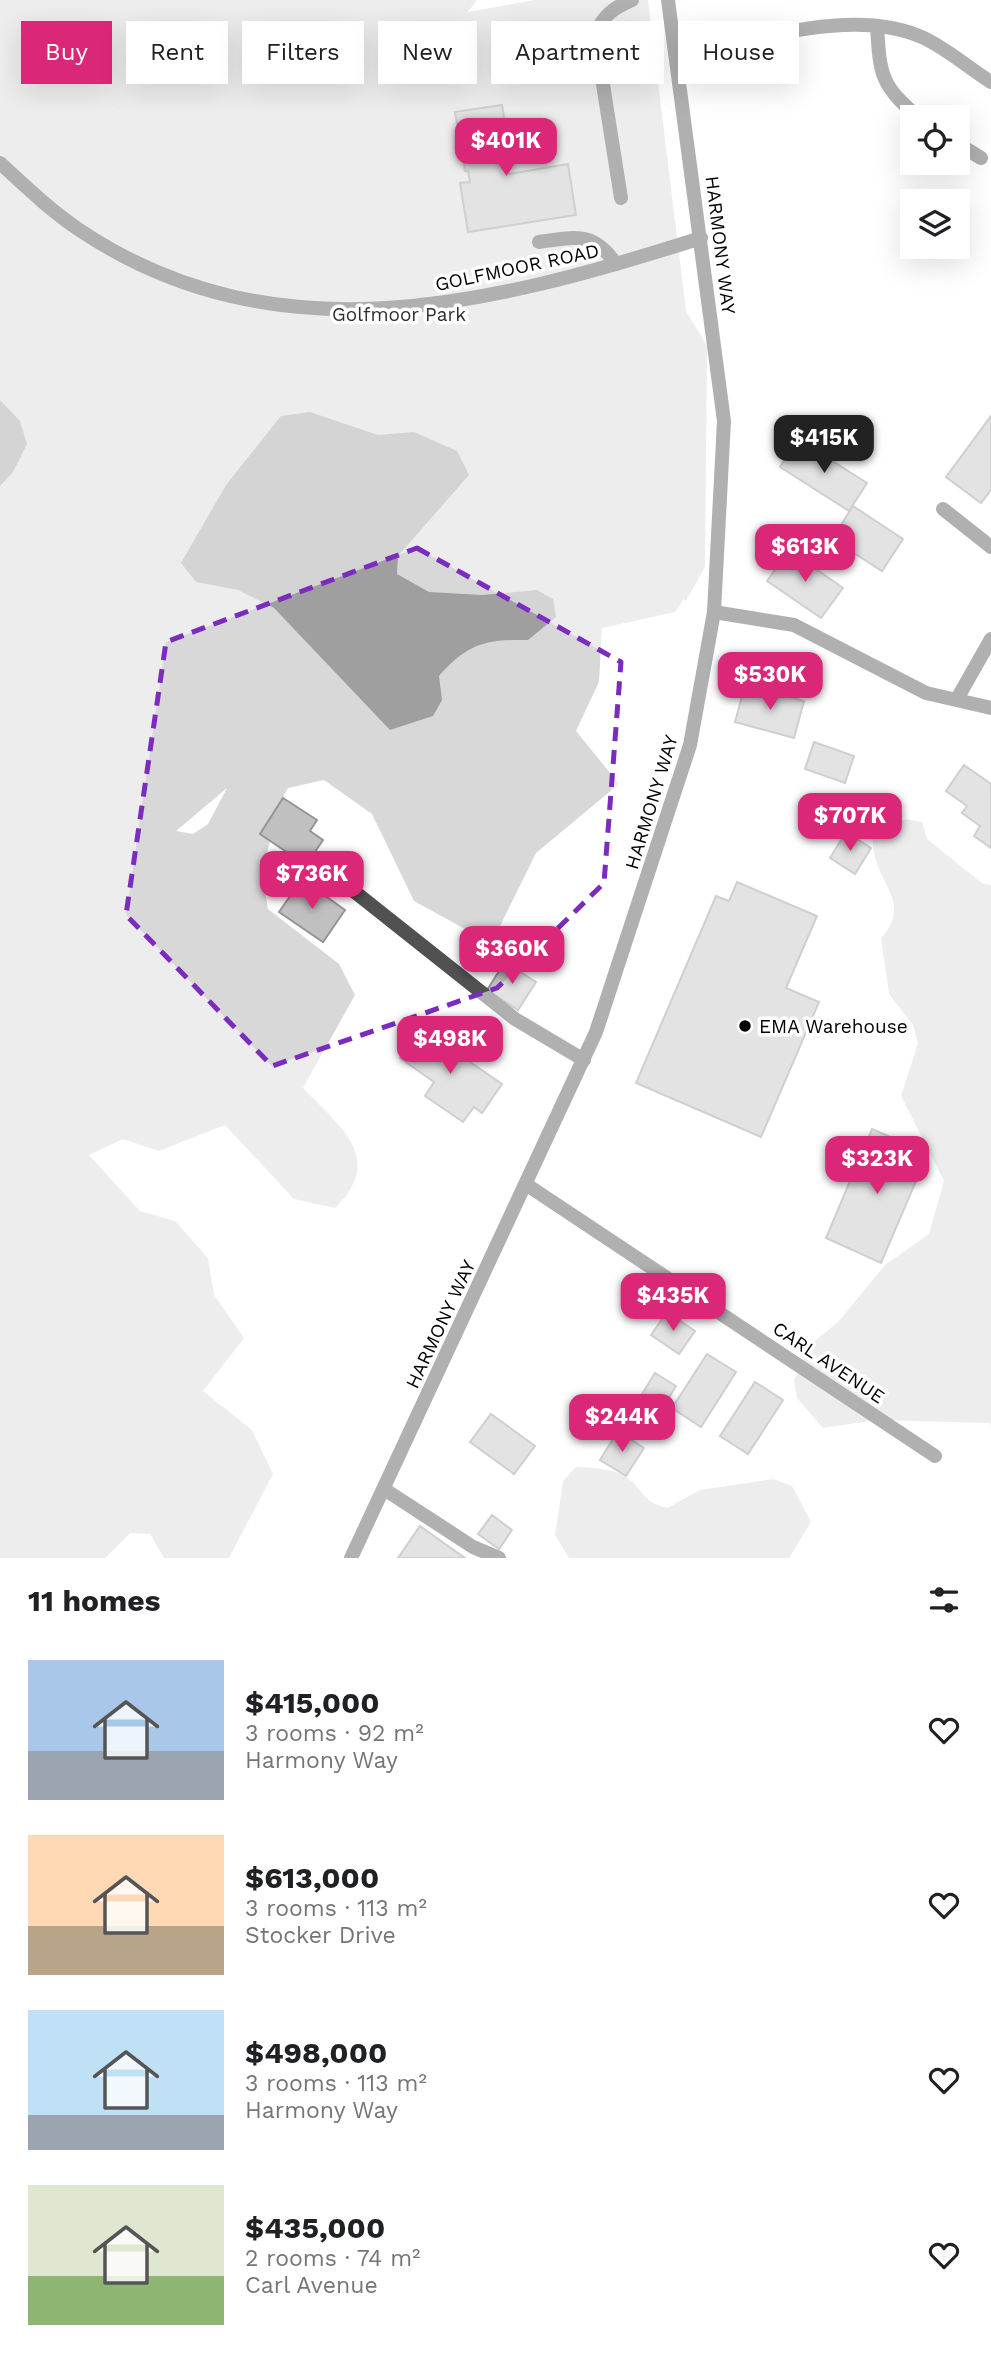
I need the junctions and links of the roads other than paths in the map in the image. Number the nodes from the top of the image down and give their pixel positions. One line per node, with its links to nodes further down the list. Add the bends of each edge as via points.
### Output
1 (632, 0): 10 (street, via 602,18 595,34)
2 (668, 0): 4 (street, HARMONY WAY)
3 (877, 27): 4 (street, via 812,26); 5 (street, via 924,38); 6 (street, via 884,82)
4 (677, 62): 11 (street, HARMONY WAY)
5 (991, 82)
6 (904, 105)
7 (970, 151): 8 (street)
8 (981, 158)
9 (0, 163): 13 (street, GOLFMOOR ROAD, via 51,210 140,265 261,303 358,311 397,309 493,296)
10 (621, 198)
11 (701, 238): 13 (street, GOLFMOOR ROAD); 16 (street, HARMONY WAY, via 724,421)
12 (539, 242): 13 (street, via 587,239 605,248)
13 (616, 264)
14 (943, 509): 15 (street)
15 (991, 547)
16 (714, 612): 18 (street, via 794,625 926,693); 21 (street, HARMONY WAY, via 690,745)
17 (991, 639): 18 (street)
18 (957, 699): 19 (street)
19 (991, 708)
20 (336, 877): 21 (street, via 515,1018)
21 (584, 1060): 22 (street, HARMONY WAY)
22 (527, 1185): 23 (street, CARL AVENUE); 24 (street, HARMONY WAY)
23 (935, 1456)
24 (384, 1489): 25 (street, HARMONY WAY); 26 (street, via 473,1547)
25 (351, 1558)
26 (499, 1558)

